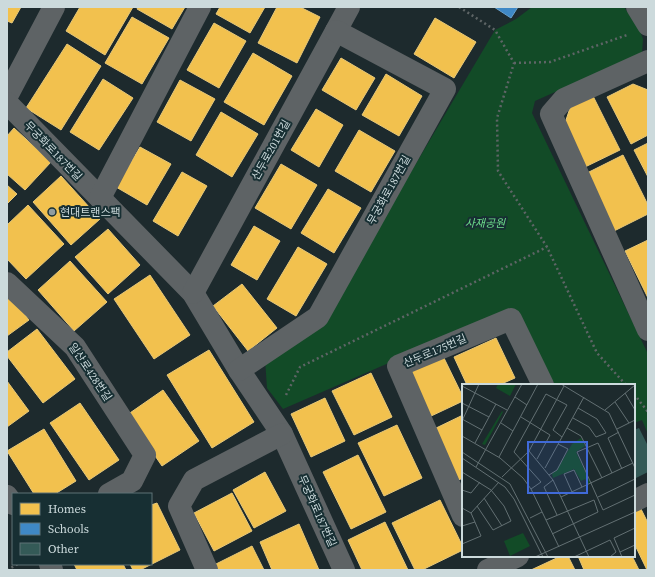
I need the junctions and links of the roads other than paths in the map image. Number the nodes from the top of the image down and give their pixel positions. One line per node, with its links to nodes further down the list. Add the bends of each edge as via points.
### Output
1 (54, 7): 8 (street)
2 (200, 7): 10 (street)
3 (349, 7): 6 (street, 산두로201번길)
4 (637, 7): 5 (street)
5 (640, 29)
6 (336, 31): 12 (street, 산두로201번길); 14 (street, 무궁화로187번길, via 445,89 318,317)
7 (648, 61): 13 (street, via 564,99 551,114)
8 (7, 96)
9 (7, 103): 10 (street, 무궁화로187번길)
10 (100, 198): 12 (street, 무궁화로187번길)
11 (7, 283): 17 (street, 일산로428번길, via 75,347 145,455 132,481)
12 (193, 293): 14 (street, 무궁화로187번길)
13 (648, 330)
14 (239, 370): 16 (street, 무궁화로187번길)
15 (543, 384): 20 (street, 산두로175번길, via 512,319 398,366)
16 (282, 434): 23 (street, via 194,480 179,506); 24 (street, 무궁화로187번길)
17 (111, 493)
18 (648, 494): 19 (street)
19 (635, 500)
20 (462, 514)
21 (482, 557): 25 (street)
22 (516, 557): 25 (street)
23 (207, 570)
24 (344, 570)
25 (488, 570)

